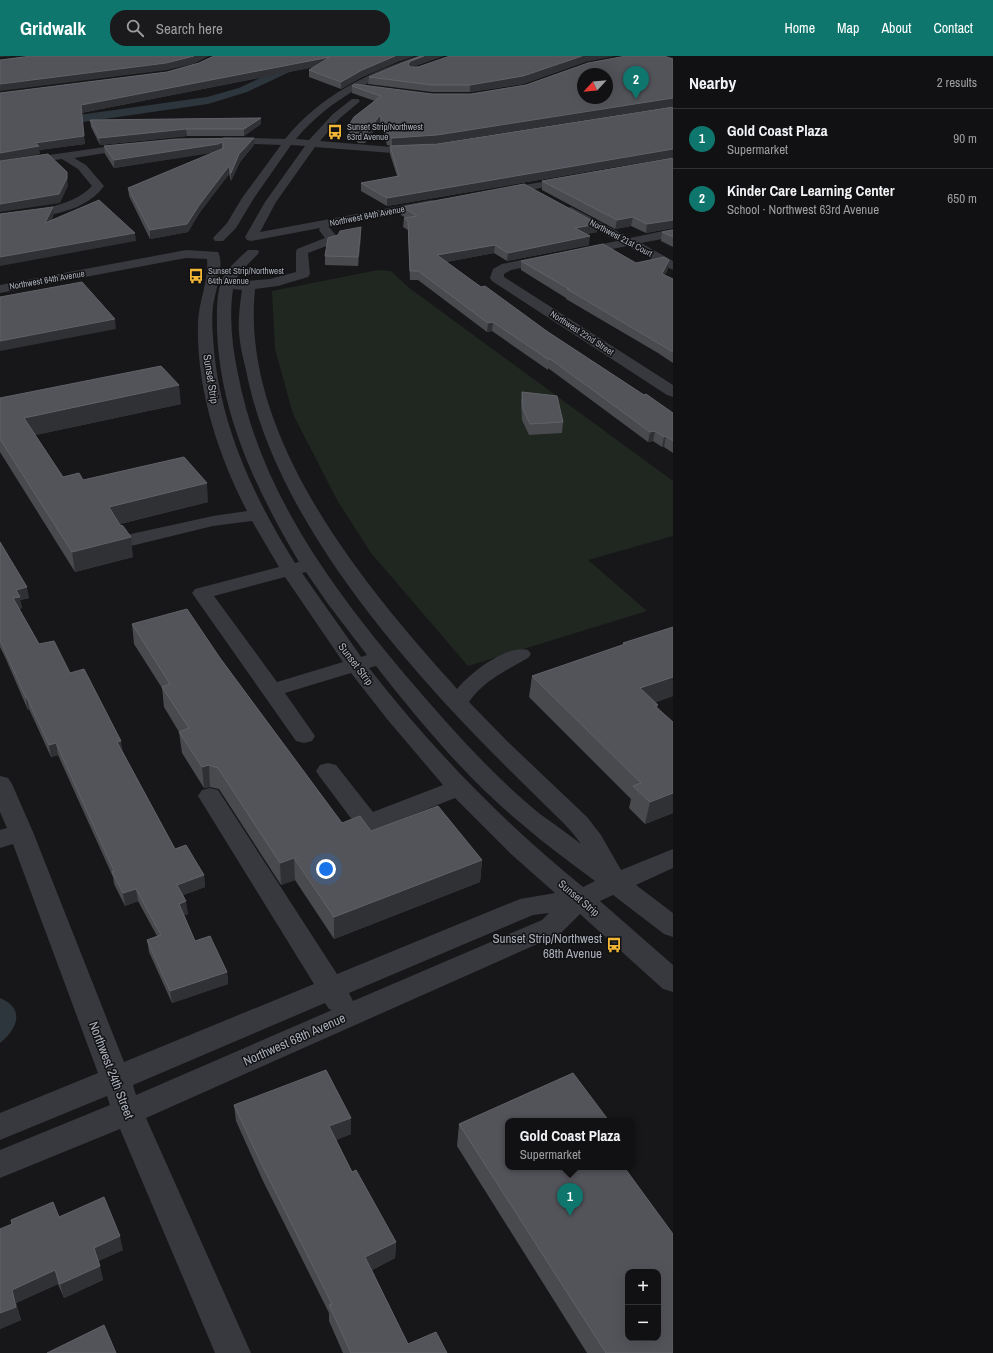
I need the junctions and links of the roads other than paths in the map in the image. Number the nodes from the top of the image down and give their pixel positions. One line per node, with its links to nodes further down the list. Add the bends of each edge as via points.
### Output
1 (431, 59): 2 (street); 3 (street, via 384,72)
2 (408, 73)
3 (354, 87): 4 (street); 7 (street, via 325,105)
4 (373, 89)
5 (362, 96): 8 (street, via 333,118)
6 (213, 140): 7 (street)
7 (288, 142): 8 (street); 24 (street, via 246,201)
8 (312, 144): 10 (street, via 392,150); 16 (street)
9 (141, 145): 11 (street)
10 (430, 148)
11 (64, 156): 12 (street); 17 (street, via 82,167 98,186 88,196 69,207)
12 (0, 165)
13 (582, 181): 14 (street, via 536,192)
14 (489, 198)
15 (559, 204): 22 (street, Northwest 21st Court)
16 (263, 214): 18 (street, via 270,221 282,226); 21 (street)
17 (0, 218)
18 (306, 228): 19 (street, Northwest 64th Avenue, via 350,218 442,206); 21 (street, Northwest 64th Avenue)
19 (326, 230): 23 (street, Northwest 64th Avenue, via 294,236); 30 (street, via 333,239 302,252 303,274 288,281)
20 (673, 233): 22 (street)
21 (251, 237): 23 (street, via 259,240); 24 (street, Northwest 64th Avenue, via 235,236)
22 (629, 242): 26 (street, Northwest 21st Court); 34 (street, Northwest 22nd Street, via 507,267 498,272 497,278)
23 (257, 249): 24 (street, Northwest 64th Avenue); 29 (street, Sunset Strip, via 234,271)
24 (219, 250): 25 (street, Northwest 64th Avenue); 27 (street, Sunset Strip); 28 (street, Northwest 64th Avenue)
25 (168, 258): 27 (street, via 192,260); 31 (street, Northwest 64th Avenue)
26 (673, 266)
27 (213, 269): 36 (street, Sunset Strip, via 206,305 206,342)
28 (0, 280)
29 (227, 286): 30 (street); 33 (street, Sunset Strip, via 224,336)
30 (249, 286): 32 (street, via 246,312)
31 (0, 289)
32 (252, 368): 33 (street); 39 (street, via 259,400 273,439 298,491)
33 (228, 369): 35 (street, Sunset Strip)
34 (673, 392)
35 (239, 415): 36 (street); 40 (street, Sunset Strip, via 271,496)
36 (218, 416): 37 (street, Sunset Strip, via 234,466)
37 (256, 515): 38 (street, via 213,521); 41 (street, Sunset Strip)
38 (131, 540)
39 (339, 558): 40 (street); 46 (street, via 416,657)
40 (310, 565): 41 (street); 43 (street, Sunset Strip)
41 (288, 570): 44 (street, Sunset Strip); 45 (street, via 202,593)
42 (521, 654): 46 (street, via 484,674 465,691)
43 (380, 658): 44 (street); 54 (street, Sunset Strip, via 424,712 509,800 531,820)
44 (355, 665): 45 (street); 50 (street, Sunset Strip)
45 (272, 690): 47 (street)
46 (458, 703): 54 (street, via 585,830)
47 (304, 736)
48 (328, 771): 50 (street, via 368,823)
49 (0, 786): 52 (street, Northwest 24th Street)
50 (459, 788): 55 (street, Sunset Strip, via 518,847)
51 (210, 796): 58 (street)
52 (11, 835): 60 (street, Northwest 24th Street)
53 (673, 858): 54 (street, Northwest 68th Avenue)
54 (616, 884): 55 (street, Northwest 68th Avenue); 56 (street, Sunset Strip)
55 (579, 899): 57 (street, Sunset Strip); 58 (street, Northwest 68th Avenue, via 529,906); 59 (street, Northwest 68th Avenue, via 551,927)
56 (673, 927)
57 (673, 981)
58 (332, 989): 59 (street); 60 (street, Northwest 68th Avenue)
59 (348, 1016): 61 (street, Northwest 68th Avenue)
60 (116, 1079): 61 (street, Northwest 24th Street); 62 (street, Northwest 68th Avenue)
61 (128, 1112): 63 (street, Northwest 68th Avenue); 64 (street, Northwest 24th Street)
62 (0, 1127)
63 (0, 1164)
64 (233, 1353)

